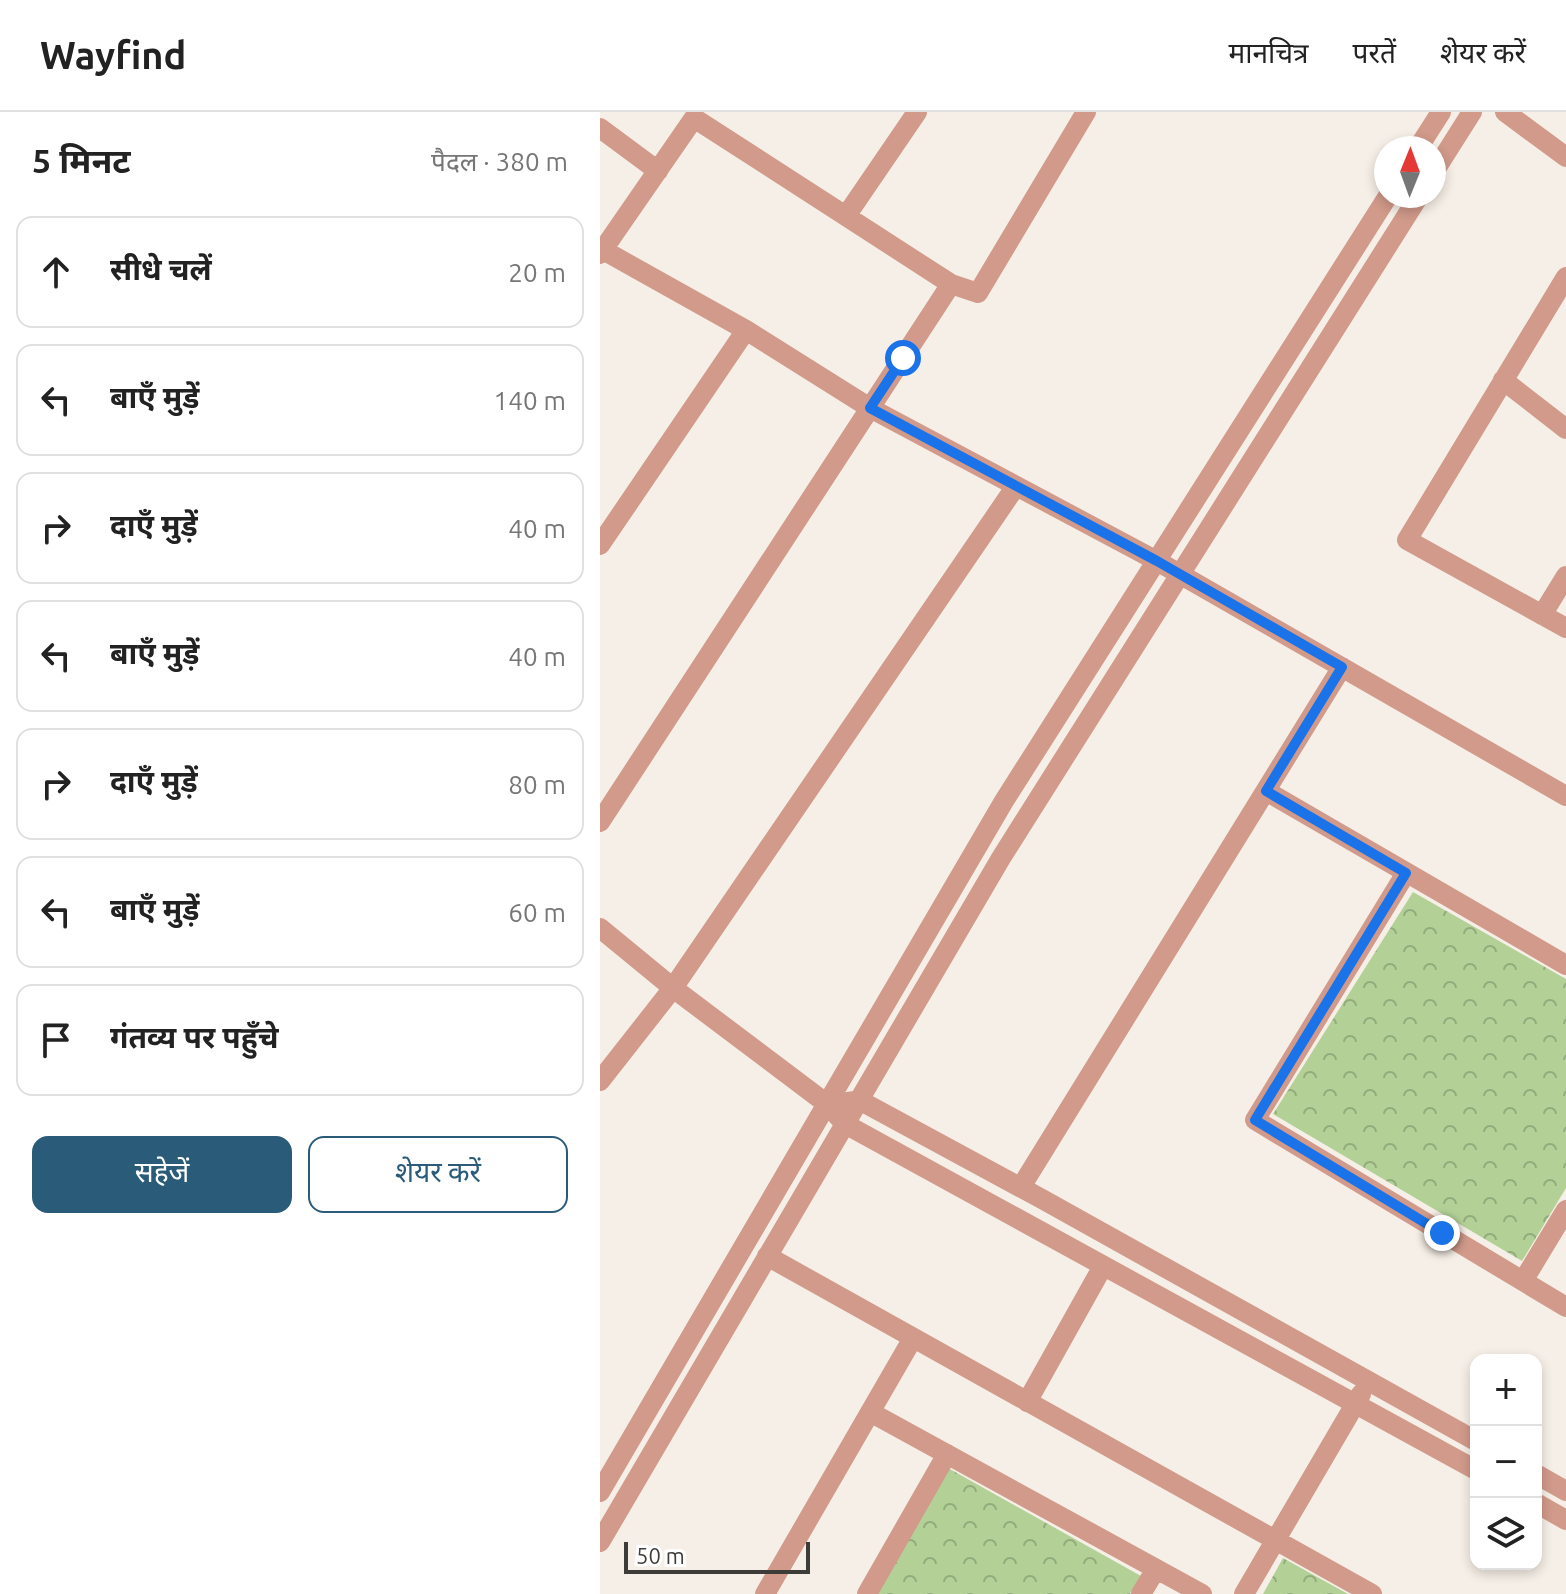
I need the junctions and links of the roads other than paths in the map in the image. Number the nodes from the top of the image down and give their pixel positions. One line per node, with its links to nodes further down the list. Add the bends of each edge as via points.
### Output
1 (917, 112): 14 (street)
2 (1086, 112): 17 (street, via 978,293)
3 (1441, 112): 8 (street)
4 (1472, 112): 9 (street)
5 (1505, 112): 10 (street)
6 (696, 115): 11 (street); 14 (street)
7 (600, 128): 11 (street)
8 (1426, 136)
9 (1446, 153)
10 (1566, 157)
11 (658, 171): 15 (street)
12 (1380, 208): 24 (street)
13 (1411, 208): 25 (street)
14 (846, 216): 17 (street)
15 (601, 252): 18 (street)
16 (1566, 277): 19 (street)
17 (951, 284): 20 (street)
18 (746, 330): 20 (street); 23 (street)
19 (1503, 380): 21 (street); 27 (street, via 1407,540)
20 (870, 408): 22 (street); 32 (street)
21 (1566, 429)
22 (1016, 486): 24 (street); 36 (street)
23 (600, 545)
24 (1157, 561): 25 (street); 39 (street, via 1004,801)
25 (1180, 574): 29 (street); 38 (street, via 1001,858)
26 (1566, 576): 27 (street)
27 (1542, 615): 28 (street)
28 (1566, 628)
29 (1342, 667): 30 (street); 31 (street)
30 (1266, 791): 33 (street); 41 (street)
31 (1566, 796)
32 (600, 822)
33 (1406, 873): 35 (street); 45 (street, via 1255,1120)
34 (600, 928): 36 (street)
35 (1566, 965)
36 (673, 988): 37 (street); 39 (street)
37 (600, 1081)
38 (859, 1100): 39 (street); 40 (street); 41 (street)
39 (827, 1104): 40 (street); 57 (street)
40 (845, 1124): 43 (street); 44 (street)
41 (1021, 1187): 48 (street)
42 (1566, 1210): 45 (street)
43 (767, 1256): 47 (street); 61 (street)
44 (1103, 1266): 49 (street); 50 (street)
45 (1523, 1281): 46 (street)
46 (1566, 1307)
47 (913, 1338): 49 (street); 51 (street)
48 (1369, 1381): 50 (street); 52 (street)
49 (1027, 1402): 60 (street)
50 (1355, 1404): 54 (street); 60 (street)
51 (870, 1412): 53 (street); 63 (street)
52 (1470, 1438)
53 (947, 1454): 62 (street); 64 (street)
54 (1470, 1467)
55 (1542, 1477): 56 (street)
56 (1566, 1491)
57 (600, 1492)
58 (1542, 1506): 59 (street)
59 (1566, 1520)
60 (1275, 1540): 67 (street); 68 (street)
61 (600, 1542)
62 (1156, 1569): 65 (street); 66 (street)
63 (765, 1594)
64 (867, 1594)
65 (1141, 1594)
66 (1202, 1594)
67 (1244, 1594)
68 (1372, 1594)

